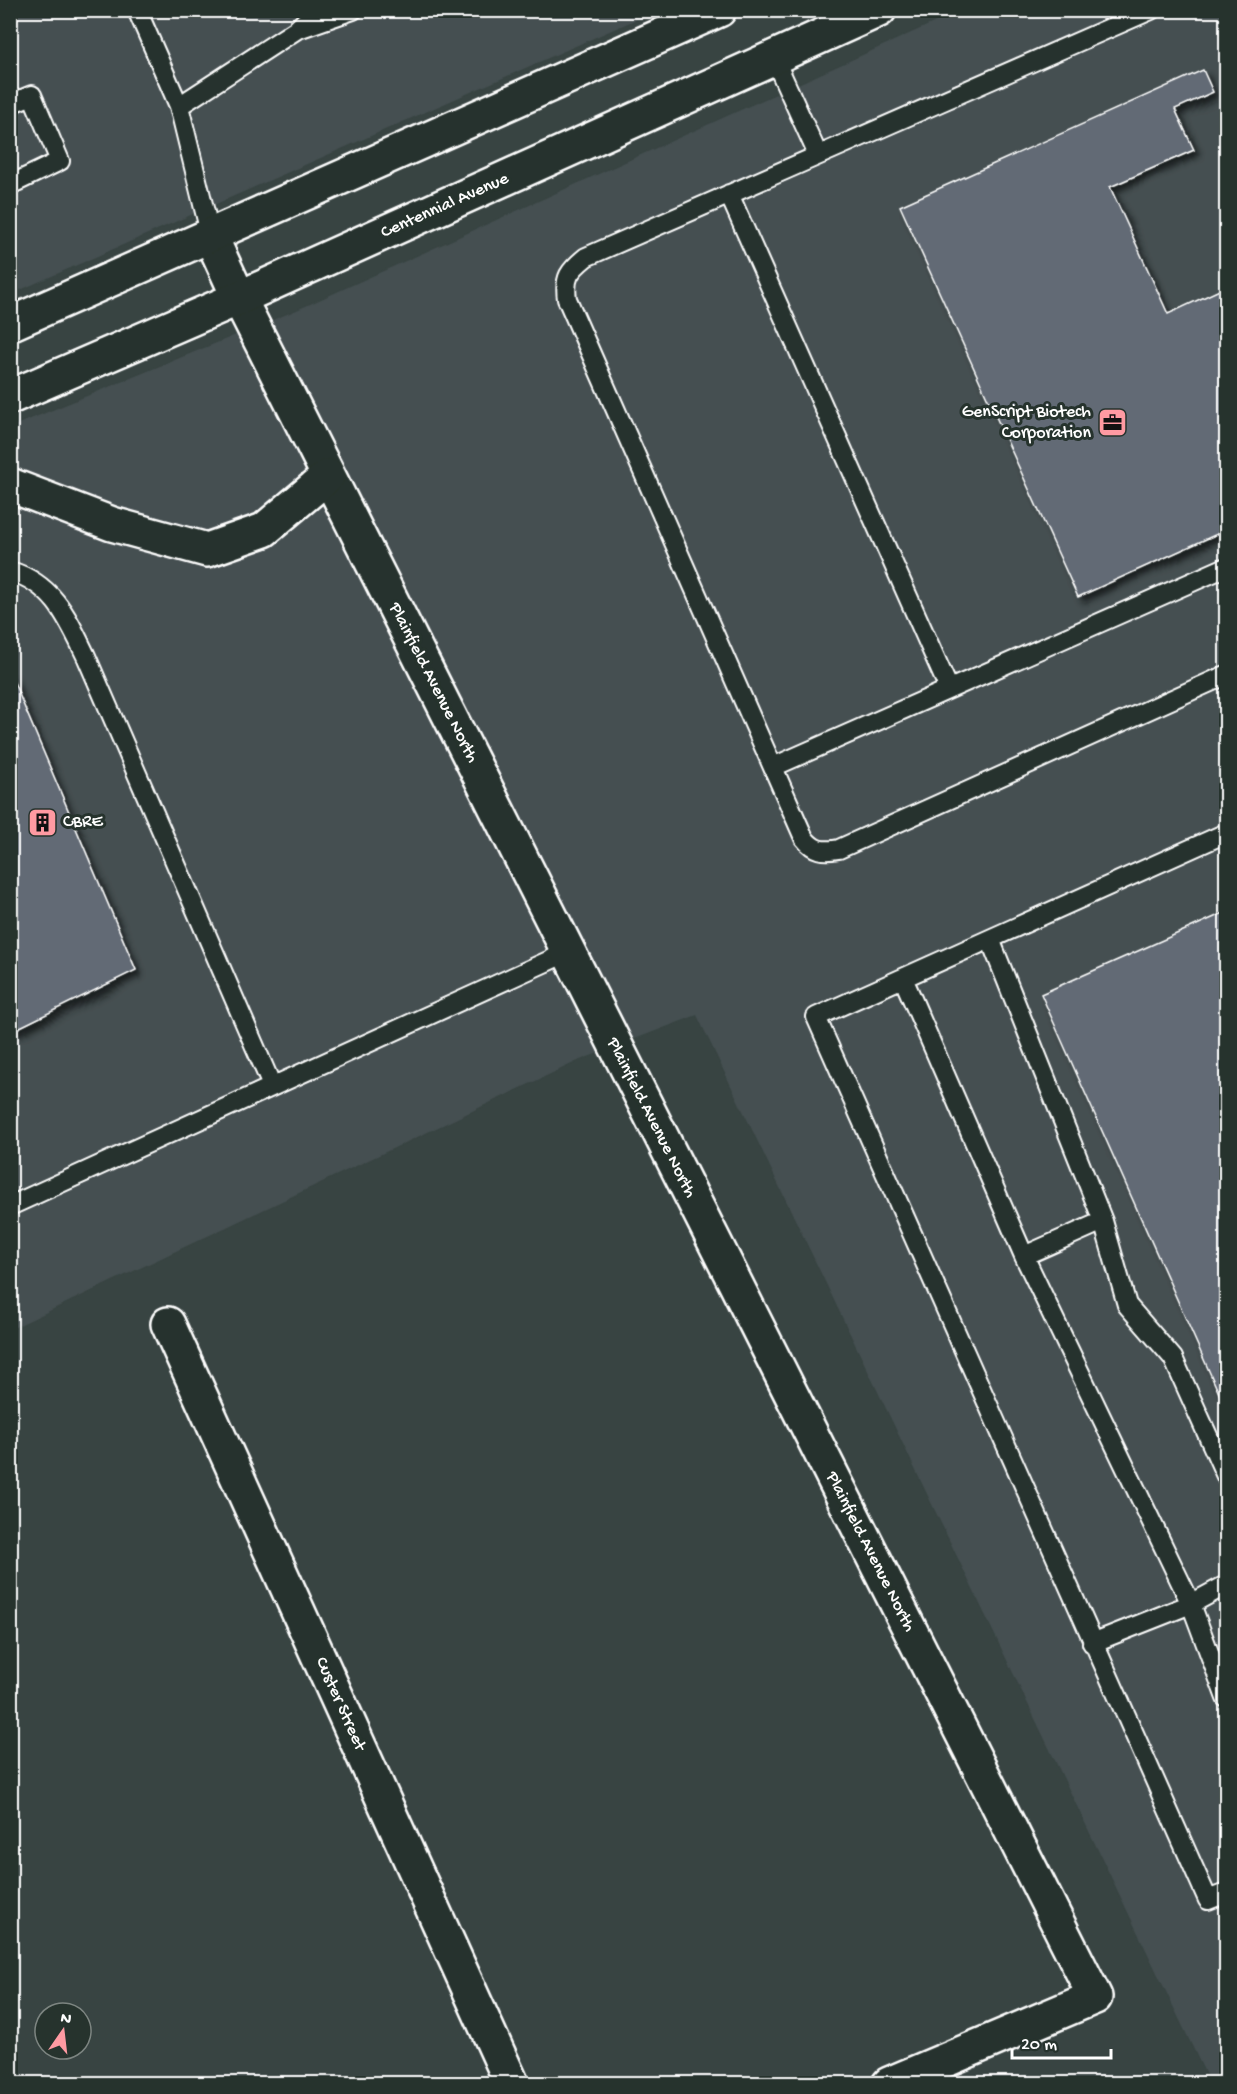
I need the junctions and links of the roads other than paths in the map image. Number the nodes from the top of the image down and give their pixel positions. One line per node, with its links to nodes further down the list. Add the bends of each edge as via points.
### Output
1 (137, 10): 10 (lane)
2 (317, 10): 7 (lane)
3 (354, 10): 7 (lane)
4 (719, 10): 14 (street)
5 (879, 10): 8 (street, Centennial Avenue)
6 (1151, 10): 11 (lane)
7 (296, 30): 10 (lane)
8 (774, 58): 11 (lane); 15 (street, Centennial Avenue)
9 (10, 104): 12 (lane, via 32,95 60,160)
10 (179, 106): 14 (lane)
11 (818, 155): 13 (lane)
12 (10, 184)
13 (729, 194): 23 (lane); 24 (lane, via 586,256 572,268 565,284 567,299)
14 (211, 237): 15 (street, Plainfield Avenue North); 16 (street)
15 (239, 298): 17 (street, Centennial Avenue); 18 (street, Plainfield Avenue North)
16 (10, 324)
17 (10, 398)
18 (328, 476): 19 (street, via 264,530 207,550 112,524); 27 (street, Plainfield Avenue North)
19 (10, 485)
20 (1227, 567): 23 (lane)
21 (10, 571): 29 (lane, via 30,577 62,608 87,656)
22 (1227, 675): 24 (lane, via 839,849 812,848)
23 (949, 690): 24 (lane)
24 (773, 767)
25 (1227, 833): 26 (lane)
26 (990, 939): 28 (lane); 31 (lane)
27 (568, 952): 29 (lane); 41 (street, Plainfield Avenue North, via 1095,1997)
28 (903, 978): 32 (lane); 37 (lane, via 816,1017)
29 (272, 1086): 30 (lane)
30 (10, 1206)
31 (1103, 1221): 32 (lane); 34 (lane, via 1127,1305 1173,1358)
32 (1024, 1256): 36 (lane)
33 (168, 1324): 40 (street, Custer Street)
34 (1227, 1476)
35 (1227, 1585): 36 (lane)
36 (1191, 1604): 37 (lane); 38 (lane)
37 (1092, 1643): 39 (lane, via 1208,1900)
38 (1227, 1698)
39 (1227, 1893)
40 (512, 2084)
41 (888, 2084)

